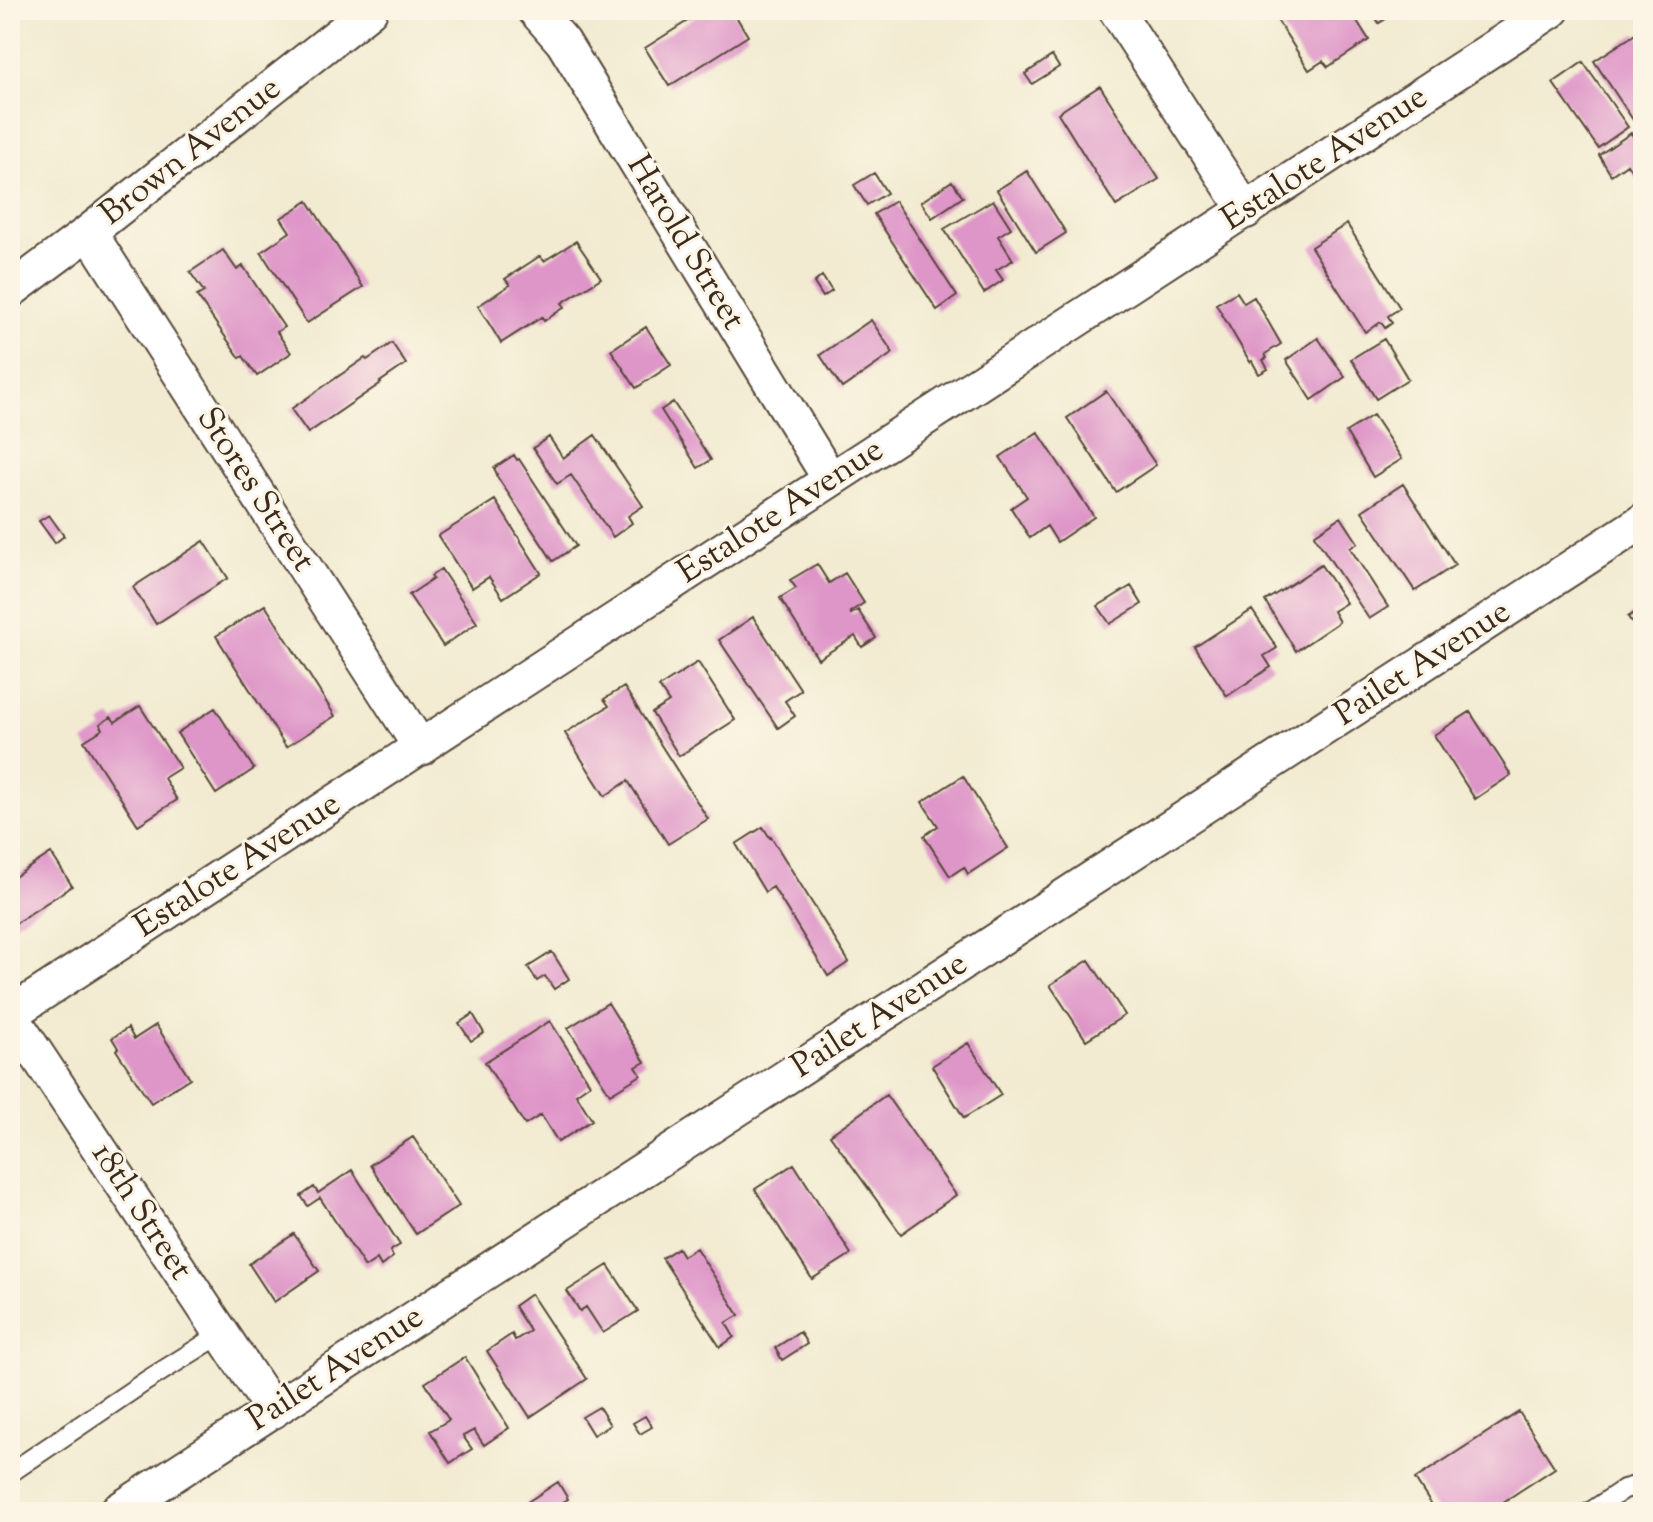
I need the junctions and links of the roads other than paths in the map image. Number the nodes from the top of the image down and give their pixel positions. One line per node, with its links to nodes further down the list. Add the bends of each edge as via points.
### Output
1 (370, 10): 6 (street, Brown Avenue)
2 (535, 10): 8 (street, Harold Street, via 563,42)
3 (1116, 10): 5 (street)
4 (1552, 10): 5 (street, Estalote Avenue)
5 (1246, 211): 8 (street, Estalote Avenue)
6 (89, 232): 7 (street, Brown Avenue); 10 (street, Stores Street)
7 (10, 291)
8 (830, 479): 10 (street, Estalote Avenue)
9 (1643, 521): 13 (street, Pailet Avenue)
10 (421, 748): 11 (street, Estalote Avenue)
11 (10, 1014): 12 (street, 18th Street)
12 (221, 1334): 13 (street, 18th Street); 14 (lane)
13 (273, 1411): 16 (street, Pailet Avenue)
14 (10, 1473)
15 (1643, 1484): 17 (lane, via 1624,1489)
16 (116, 1512)
17 (1590, 1512)

